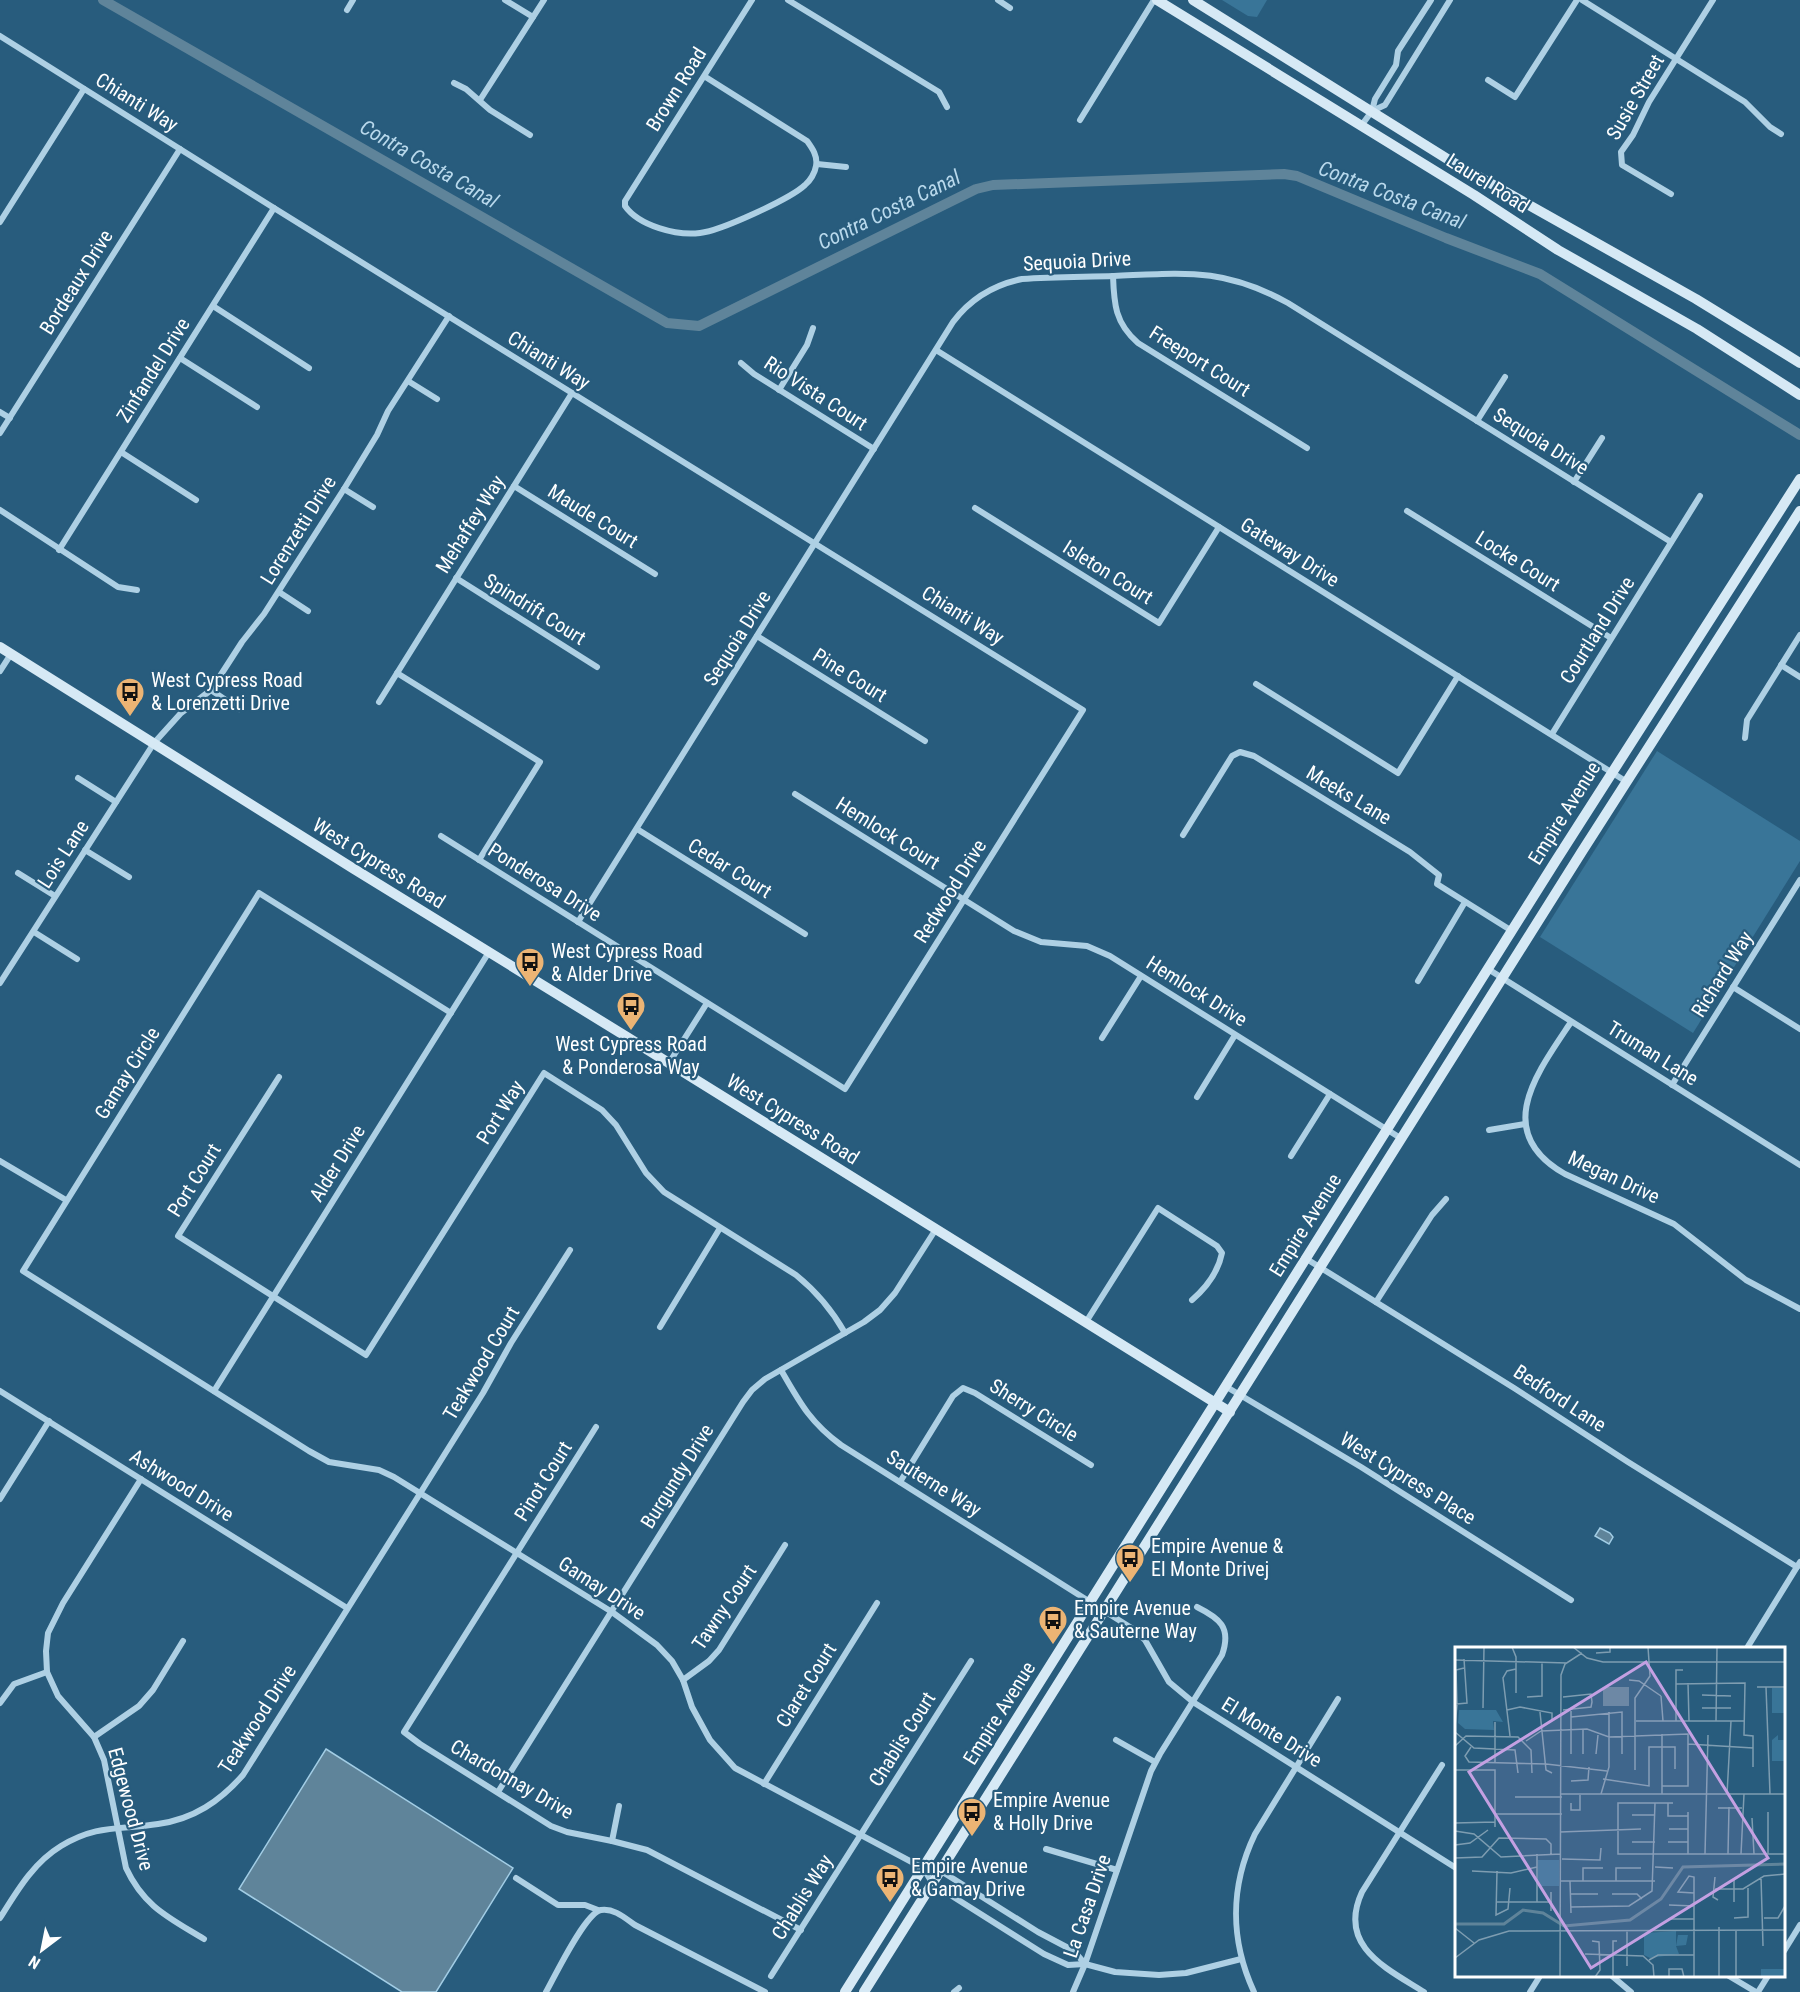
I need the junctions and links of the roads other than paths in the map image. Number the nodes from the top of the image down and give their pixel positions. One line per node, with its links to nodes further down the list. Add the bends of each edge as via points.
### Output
1 (353, 0): 15 (street)
2 (506, 0): 16 (street)
3 (544, 0): 16 (street)
4 (752, 0): 19 (street, Brown Road)
5 (788, 0): 24 (street, via 939,92)
6 (998, 0): 14 (street)
7 (1156, 0): 26 (street); 27 (main road, Laurel Road)
8 (1192, 0): 25 (main road, Laurel Road)
9 (1431, 0): 25 (street, via 1398,51 1396,65)
10 (1450, 0): 25 (street, via 1385,105)
11 (1577, 0): 20 (street, via 1515,97)
12 (1582, 0): 18 (street)
13 (1713, 0): 18 (street, Susie Street)
14 (1010, 8)
15 (347, 10)
16 (533, 17): 23 (street)
17 (0, 36): 22 (street, Chianti Way)
18 (1676, 58): 28 (street, via 1745,102); 33 (street, Susie Street, via 1621,152 1622,165)
19 (704, 76): 31 (street, via 807,141); 31 (street, Brown Road, via 628,195 625,206 629,212 659,229 705,232 793,194 806,185)
20 (1488, 80)
21 (454, 83): 23 (street)
22 (84, 89): 30 (street, Chianti Way); 35 (street)
23 (480, 100): 29 (street)
24 (947, 107)
25 (1372, 111): 27 (street); 43 (main road, Laurel Road, via 1449,160 1696,299)
26 (1080, 120)
27 (1362, 126): 49 (main road, Laurel Road, via 1558,250 1697,329)
28 (1781, 134)
29 (530, 135)
30 (180, 148): 34 (street, Chianti Way); 53 (street, Bordeaux Drive)
31 (817, 164): 32 (street)
32 (846, 167)
33 (1671, 194)
34 (274, 208): 37 (street, Zinfandel Drive); 38 (street, Chianti Way)
35 (0, 222)
36 (1113, 276): 40 (street, Sequoia Drive, via 1022,279 1000,285 961,312); 54 (street, Sequoia Drive, via 1198,273 1251,285 1288,303); 57 (street, Freeport Court, via 1116,311 1128,335)
37 (213, 306): 41 (street, Zinfandel Drive); 44 (street)
38 (449, 316): 46 (street, Lorenzetti Drive); 48 (street, Chianti Way)
39 (813, 328): 47 (street)
40 (936, 350): 58 (street, Sequoia Drive); 71 (street, Gateway Drive)
41 (180, 358): 51 (street); 59 (street, Zinfandel Drive)
42 (741, 363): 47 (street, Rio Vista Court)
43 (1800, 363)
44 (309, 368)
45 (1505, 377): 54 (street)
46 (408, 381): 50 (street); 63 (street, Lorenzetti Drive)
47 (779, 390): 58 (street, Rio Vista Court)
48 (572, 393): 62 (street, Mehaffey Way); 73 (street, Chianti Way)
49 (1800, 395)
50 (437, 399)
51 (257, 407)
52 (0, 412): 53 (street)
53 (10, 417): 55 (street, Bordeaux Drive)
54 (1477, 421): 61 (street, Sequoia Drive)
55 (0, 433)
56 (1602, 438): 61 (street)
57 (1307, 448)
58 (874, 449): 73 (street, Sequoia Drive)
59 (121, 452): 65 (street); 74 (street, Zinfandel Drive)
60 (1800, 479): 100 (main road, Empire Avenue)
61 (1574, 482): 72 (street, Sequoia Drive)
62 (514, 486): 75 (street, Maude Court); 76 (street, Mehaffey Way)
63 (344, 489): 66 (street); 78 (street, Lorenzetti Drive)
64 (1700, 496): 72 (street, Courtland Drive)
65 (196, 500)
66 (373, 507)
67 (975, 508): 71 (street, Isleton Court, via 1159,623)
68 (0, 510): 74 (street)
69 (1407, 511): 82 (street, Locke Court)
70 (1800, 511): 102 (main road, Empire Avenue)
71 (1220, 527): 89 (street, Gateway Drive)
72 (1671, 542): 82 (street, Courtland Drive)
73 (816, 543): 81 (street, Sequoia Drive); 95 (street, Chianti Way)
74 (59, 550): 77 (street, via 118,587)
75 (656, 574)
76 (456, 578): 86 (street, Spindrift Court); 88 (street, Mehaffey Way)
77 (138, 590)
78 (279, 592): 79 (street); 92 (street, Lorenzetti Drive)
79 (308, 611)
80 (1800, 635): 85 (street)
81 (757, 636): 98 (street, Pine Court); 105 (street, Sequoia Drive)
82 (1611, 638): 96 (street, Courtland Drive)
83 (0, 647): 84 (main road, West Cypress Road)
84 (11, 654): 87 (street); 99 (main road, West Cypress Road)
85 (1781, 665): 90 (street); 97 (street, via 1747,720)
86 (597, 667)
87 (0, 671)
88 (397, 673): 93 (street, Mehaffey Way); 109 (street, via 540,762)
89 (1458, 676): 91 (street, via 1398,773); 96 (street, Gateway Drive)
90 (1800, 677)
91 (1256, 684)
92 (211, 690): 94 (street); 99 (street, Lorenzetti Drive, via 181,713)
93 (379, 702)
94 (239, 709)
95 (1083, 710): 114 (street, Redwood Drive)
96 (1552, 734): 100 (street, Gateway Drive)
97 (1745, 738)
98 (926, 741)
99 (154, 743): 104 (street, Lois Lane); 120 (main road, West Cypress Road)
100 (1612, 772): 102 (street, Gateway Drive); 117 (main road, Empire Avenue)
101 (78, 778): 104 (street)
102 (1626, 782): 124 (main road, Empire Avenue)
103 (795, 794): 114 (street, Hemlock Court)
104 (116, 802): 108 (street, Lois Lane)
105 (637, 829): 116 (street, Sequoia Drive); 119 (street, Cedar Court)
106 (1183, 835): 115 (street, Meeks Lane, via 1232,756 1240,752 1254,756 1410,852 1439,875 1437,884)
107 (441, 836): 109 (street, Ponderosa Drive)
108 (85, 850): 111 (street); 113 (street, Lois Lane)
109 (479, 860): 116 (street, Ponderosa Drive)
110 (18, 873): 113 (street)
111 (129, 877)
112 (1800, 880): 127 (street, Richard Way)
113 (55, 896): 118 (street, Lois Lane)
114 (964, 900): 123 (street, Hemlock Drive, via 1028,938 1087,946); 137 (street, Redwood Drive)
115 (1465, 902): 117 (street, Meeks Lane); 125 (street)
116 (578, 922): 128 (street, Ponderosa Drive)
117 (1512, 931): 122 (main road, Empire Avenue)
118 (34, 932): 121 (street); 126 (street, Lois Lane)
119 (804, 934)
120 (489, 952): 129 (street, Alder Drive); 134 (main road, West Cypress Road)
121 (77, 959)
122 (1488, 969): 124 (street, Truman Lane); 141 (main road, Empire Avenue)
123 (1141, 976): 132 (street, Hemlock Drive); 133 (street)
124 (1503, 979): 130 (street, Truman Lane); 143 (main road, Empire Avenue)
125 (1418, 981)
126 (0, 983)
127 (1733, 987): 131 (street); 136 (street, Richard Way)
128 (707, 1003): 134 (street); 137 (street, Ponderosa Drive)
129 (451, 1013): 148 (street, Gamay Circle, via 259,893); 154 (street, Alder Drive)
130 (1571, 1022): 136 (street, Truman Lane); 140 (street, via 1533,1082)
131 (1800, 1029)
132 (1235, 1035): 138 (street, Hemlock Drive); 139 (street)
133 (1102, 1038)
134 (669, 1063): 150 (main road, West Cypress Road)
135 (279, 1077): 154 (street, Port Court, via 178,1236)
136 (1672, 1085): 146 (street, Truman Lane)
137 (845, 1089)
138 (1329, 1094): 141 (street, Hemlock Drive); 144 (street)
139 (1197, 1097)
140 (1525, 1124): 142 (street); 157 (street, Megan Drive, via 1541,1156 1552,1166 1674,1224 1746,1280)
141 (1388, 1130): 143 (street, Hemlock Drive); 152 (main road, Empire Avenue)
142 (1489, 1130)
143 (1402, 1139): 153 (main road, Empire Avenue)
144 (1291, 1156)
145 (0, 1161): 148 (street)
146 (1800, 1165)
147 (1446, 1199): 156 (street)
148 (66, 1200): 164 (street, Gamay Circle, via 23,1271)
149 (720, 1228): 154 (street, Port Way, via 664,1192 602,1110 544,1073 366,1355); 159 (street); 160 (street, Port Way, via 812,1288)
150 (936, 1229): 158 (main road, West Cypress Road); 160 (street, Burgundy Drive, via 887,1303)
151 (570, 1250): 173 (street, Teakwood Court)
152 (1305, 1258): 153 (street, Bedford Lane); 162 (main road, Empire Avenue)
153 (1320, 1268): 156 (street, Bedford Lane); 165 (main road, Empire Avenue)
154 (273, 1296): 164 (street, Alder Drive)
155 (1192, 1300): 158 (street, via 1205,1289 1219,1267 1222,1253 1158,1208)
156 (1376, 1302): 177 (street, Bedford Lane)
157 (1800, 1309)
158 (1086, 1322): 166 (main road, West Cypress Road)
159 (660, 1327)
160 (845, 1333): 161 (street, Burgundy Drive)
161 (781, 1370): 172 (street, Sauterne Way, via 806,1413 824,1432); 184 (street, Burgundy Drive, via 765,1379 743,1402)
162 (1225, 1386): 165 (street, West Cypress Place); 166 (main road, Empire Avenue)
163 (0, 1391): 168 (street, Ashwood Drive)
164 (214, 1391): 173 (street, Gamay Drive, via 329,1462 379,1470)
165 (1240, 1395): 167 (main road, Empire Avenue); 178 (street, West Cypress Place)
166 (1215, 1403): 167 (main road, West Cypress Road); 179 (main road, Empire Avenue)
167 (1230, 1412): 183 (main road, Empire Avenue)
168 (49, 1421): 171 (street, Ashwood Drive); 174 (street)
169 (596, 1427): 176 (street, Pinot Court)
170 (1091, 1466): 172 (street, Sherry Circle, via 963,1388 953,1396)
171 (141, 1479): 182 (street, Ashwood Drive); 188 (street, Edgewood Drive, via 48,1633)
172 (900, 1482): 179 (street, Sauterne Way)
173 (421, 1493): 176 (street, Gamay Drive); 182 (street, Teakwood Drive)
174 (0, 1499)
175 (785, 1545): 189 (street, Tawny Court, via 719,1650)
176 (517, 1553): 184 (street, Gamay Drive); 199 (street, Chardonnay Drive, via 404,1732)
177 (1798, 1565): 186 (street)
178 (1571, 1600)
179 (1091, 1601): 183 (street, El Monte Drive); 207 (main road, Empire Avenue)
180 (878, 1603): 198 (street, Claret Court)
181 (1197, 1607): 191 (street, La Casa Drive, via 1223,1626 1226,1645)
182 (347, 1608): 201 (street, Teakwood Drive, via 253,1761 231,1788 201,1811 180,1819)
183 (1105, 1611): 191 (street, El Monte Drive, via 1144,1640 1169,1682); 209 (main road, Empire Avenue)
184 (612, 1612): 189 (street, Gamay Drive, via 657,1645); 199 (street, Burgundy Drive)
185 (183, 1641): 193 (street, via 139,1706)
186 (1748, 1647)
187 (971, 1661): 203 (street, Chablis Court)
188 (47, 1672): 192 (street, via 14,1684); 193 (street, Edgewood Drive, via 58,1696)
189 (683, 1680): 198 (street, Gamay Drive, via 710,1740 735,1768)
190 (1338, 1699): 197 (street)
191 (1193, 1702): 195 (street, La Casa Drive); 197 (street, El Monte Drive)
192 (0, 1703)
193 (94, 1737): 201 (street, Edgewood Drive, via 104,1760)
194 (1116, 1740): 195 (street)
195 (1155, 1762): 208 (street, La Casa Drive)
196 (1442, 1765): 202 (street)
197 (1296, 1767): 202 (street, El Monte Drive); 218 (street, via 1245,1853 1235,1921)
198 (764, 1784): 203 (street, Gamay Drive)
199 (498, 1792): 204 (street, Chardonnay Drive, via 551,1826)
200 (619, 1806): 204 (street)
201 (117, 1828): 213 (street, Teakwood Drive, via 72,1839 47,1856 25,1878); 216 (street, Edgewood Drive, via 126,1868 144,1898)
202 (1400, 1832): 206 (street, El Monte Drive); 231 (street, via 1356,1905 1357,1933 1370,1956)
203 (861, 1834): 207 (street, Gamay Drive); 215 (street, Chablis Way)
204 (612, 1841): 215 (street, Chardonnay Drive, via 647,1850)
205 (1046, 1849): 208 (street)
206 (1455, 1867)
207 (923, 1868): 209 (street); 211 (street); 227 (main road, Empire Avenue)
208 (1117, 1870): 219 (street, La Casa Drive)
209 (941, 1871): 211 (main road, Empire Avenue); 219 (street, via 1074,1951)
210 (516, 1878): 212 (street, via 558,1905 585,1905)
211 (933, 1884): 219 (street, via 1044,1954 1068,1965); 228 (main road, Empire Avenue)
212 (598, 1910): 225 (street, via 572,1944); 226 (street, via 620,1914)
213 (0, 1918)
214 (1800, 1925): 217 (street)
215 (801, 1930): 220 (street, Chablis Way)
216 (204, 1939)
217 (1785, 1950)
218 (1241, 1959): 219 (street, via 1186,1973 1159,1975 1115,1972); 230 (street)
219 (1085, 1964): 229 (street, La Casa Drive)
220 (771, 1976)
221 (1539, 1977): 232 (street)
222 (1613, 1977): 233 (street)
223 (1732, 1977): 234 (street)
224 (1767, 1977): 234 (street)
225 (546, 1992)
226 (765, 1992)
227 (845, 1992)
228 (864, 1992)
229 (1073, 1992)
230 (1254, 1992)
231 (1424, 1992)
232 (1530, 1992)
233 (1631, 1992)
234 (1757, 1992)

